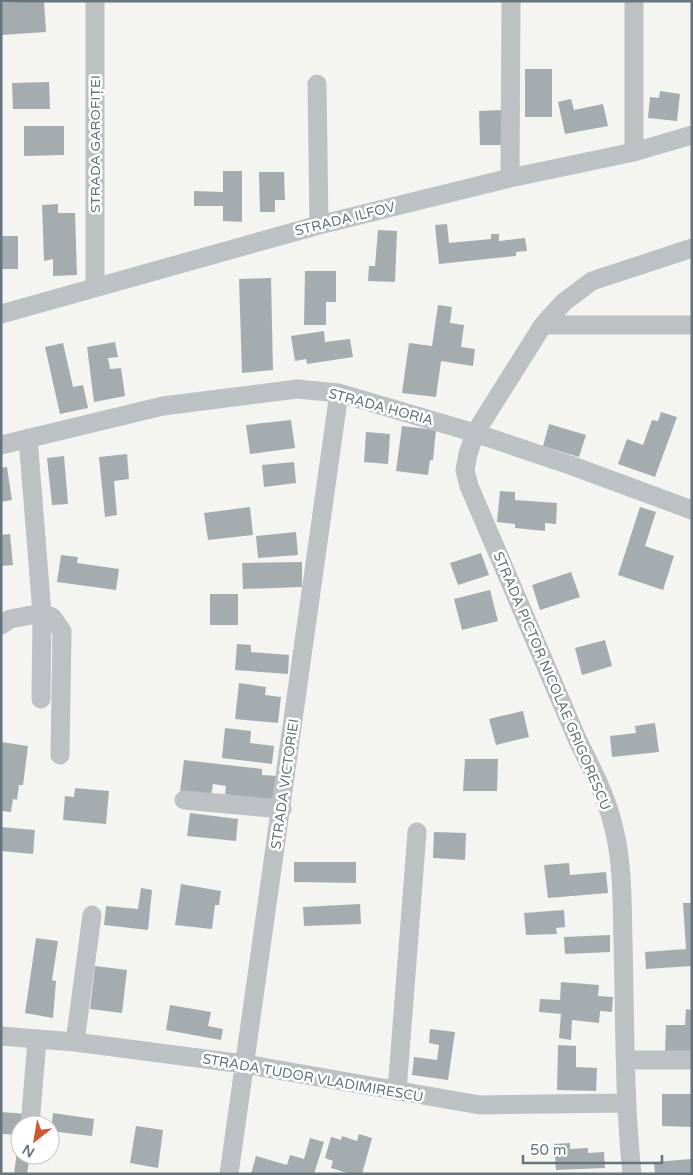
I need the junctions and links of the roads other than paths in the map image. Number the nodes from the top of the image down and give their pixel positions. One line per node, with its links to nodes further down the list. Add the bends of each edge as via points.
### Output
1 (95, 1): 10 (street, STRADA GAROFIȚEI)
2 (511, 1): 7 (street)
3 (634, 1): 6 (street)
4 (317, 84): 8 (street)
5 (692, 135): 6 (street, STRADA ILFOV)
6 (634, 152): 7 (street, STRADA ILFOV)
7 (510, 178): 8 (street, STRADA ILFOV)
8 (319, 225): 10 (street, STRADA ILFOV)
9 (692, 248): 12 (street, STRADA PICTOR NICOLAE GRIGORESCU, via 592,281 564,302)
10 (95, 287): 11 (street, STRADA ILFOV)
11 (1, 314)
12 (543, 325): 13 (street); 15 (street, STRADA PICTOR NICOLAE GRIGORESCU)
13 (692, 325)
14 (339, 393): 15 (street, STRADA HORIA); 16 (street, STRADA HORIA, via 297,389 163,406); 24 (street, STRADA VICTORIEI)
15 (476, 433): 18 (street, STRADA HORIA); 30 (street, STRADA PICTOR NICOLAE GRIGORESCU, via 465,470 469,486 578,741 598,780 615,829 620,868)
16 (28, 438): 17 (street, STRADA HORIA); 19 (street)
17 (1, 445)
18 (692, 510)
19 (42, 613): 20 (street, via 10,619); 21 (street); 22 (street, via 52,617 62,631)
20 (1, 625)
21 (41, 699)
22 (60, 755)
23 (184, 800): 24 (street)
24 (282, 809): 32 (street, STRADA VICTORIEI)
25 (417, 832): 33 (street)
26 (92, 915): 29 (street)
27 (1, 1036): 28 (street, STRADA TUDOR VLADIMIRESCU)
28 (37, 1040): 29 (street, STRADA TUDOR VLADIMIRESCU); 35 (street)
29 (75, 1042): 32 (street, STRADA TUDOR VLADIMIRESCU)
30 (626, 1060): 31 (street); 34 (street, STRADA PICTOR NICOLAE GRIGORESCU)
31 (692, 1060)
32 (244, 1064): 33 (street, STRADA TUDOR VLADIMIRESCU); 36 (street, STRADA VICTORIEI)
33 (397, 1091): 34 (street, STRADA TUDOR VLADIMIRESCU, via 480,1105)
34 (625, 1103): 37 (street, STRADA PICTOR NICOLAE GRIGORESCU)
35 (31, 1115)
36 (229, 1174)
37 (632, 1174)

